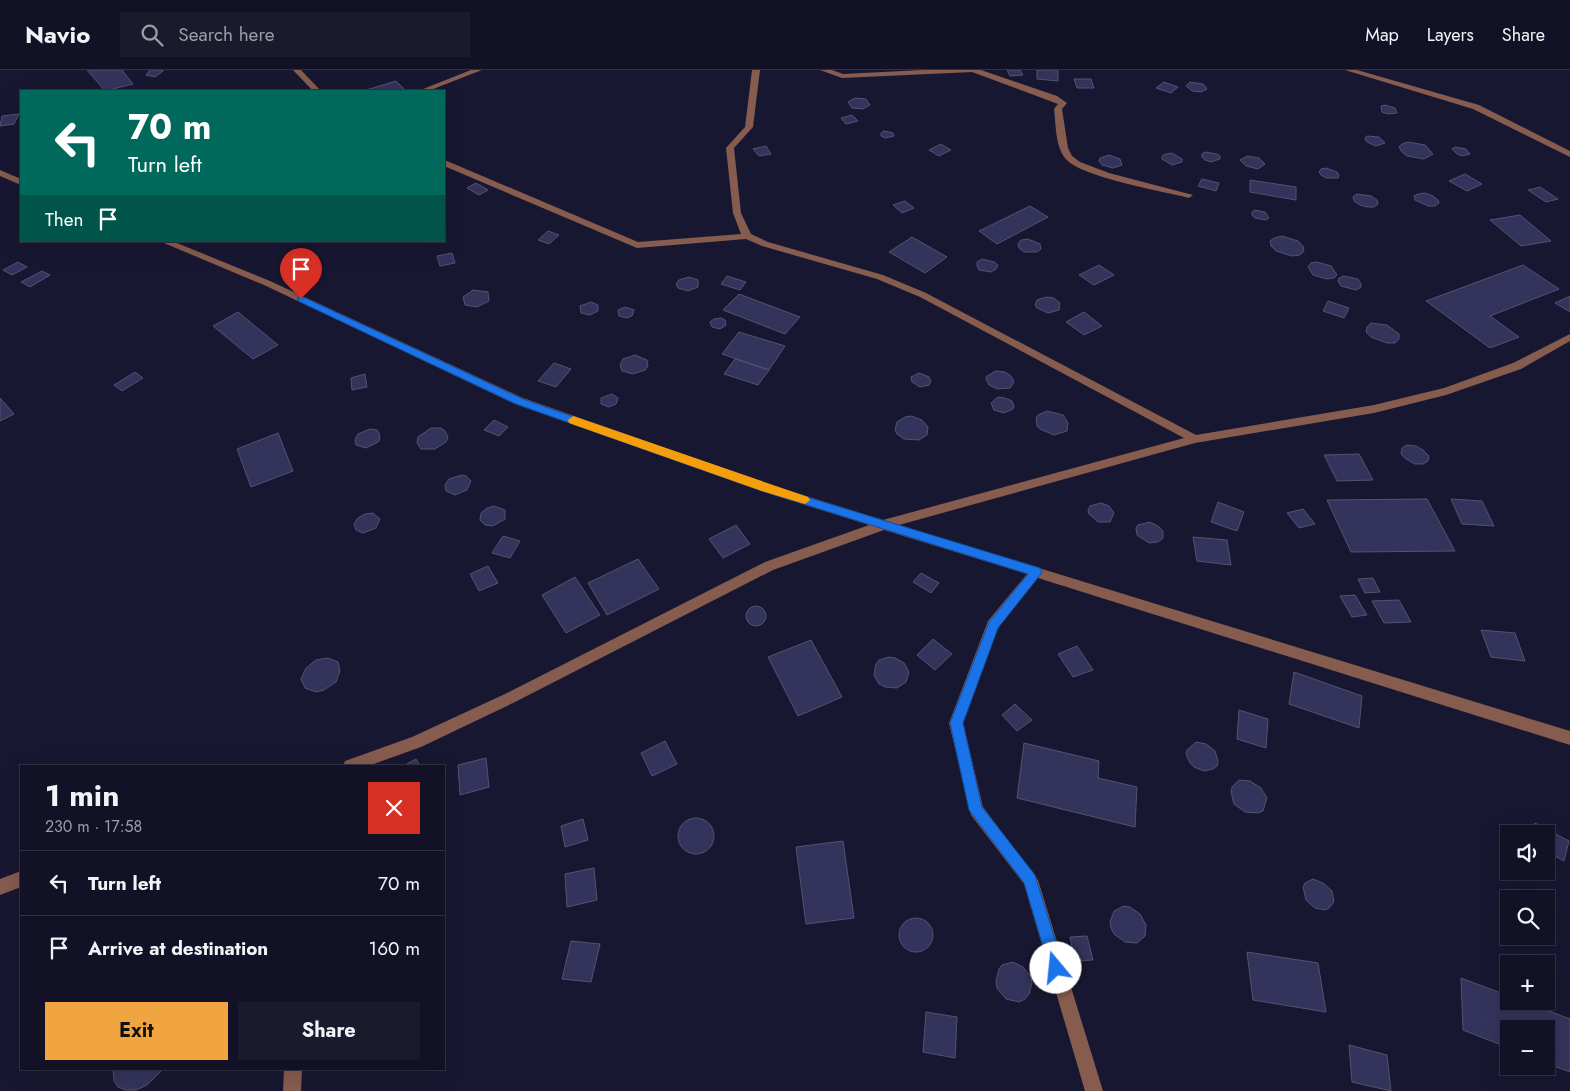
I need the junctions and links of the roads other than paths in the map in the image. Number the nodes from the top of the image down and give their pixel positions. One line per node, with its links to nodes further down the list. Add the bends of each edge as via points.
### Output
1 (297, 70): 8 (street)
2 (478, 70): 9 (street)
3 (756, 70): 15 (street, via 749,127 730,148 737,213)
4 (824, 70): 5 (street, via 842,76)
5 (964, 70): 6 (street)
6 (972, 70): 14 (street, via 1063,103 1058,109 1065,148 1069,158 1086,168)
7 (1349, 70): 10 (street, via 1476,107)
8 (316, 90)
9 (425, 90)
10 (1570, 154)
11 (445, 163): 15 (street, via 637,245)
12 (0, 173): 13 (street)
13 (20, 182)
14 (1189, 195)
15 (747, 236): 18 (street, via 880,277 923,295)
16 (165, 242): 19 (street, via 267,283 519,401 768,489)
17 (1570, 337): 18 (street, via 1518,366 1446,391 1374,409)
18 (1195, 439): 19 (street)
19 (886, 524): 20 (street); 22 (street, via 769,566 510,698 416,742)
20 (1036, 572): 21 (street); 27 (street, via 993,625 956,723 976,810 1030,880)
21 (1570, 738)
22 (353, 765)
23 (20, 880): 24 (street)
24 (0, 887)
25 (293, 1070): 26 (street)
26 (292, 1091)
27 (1094, 1091)

